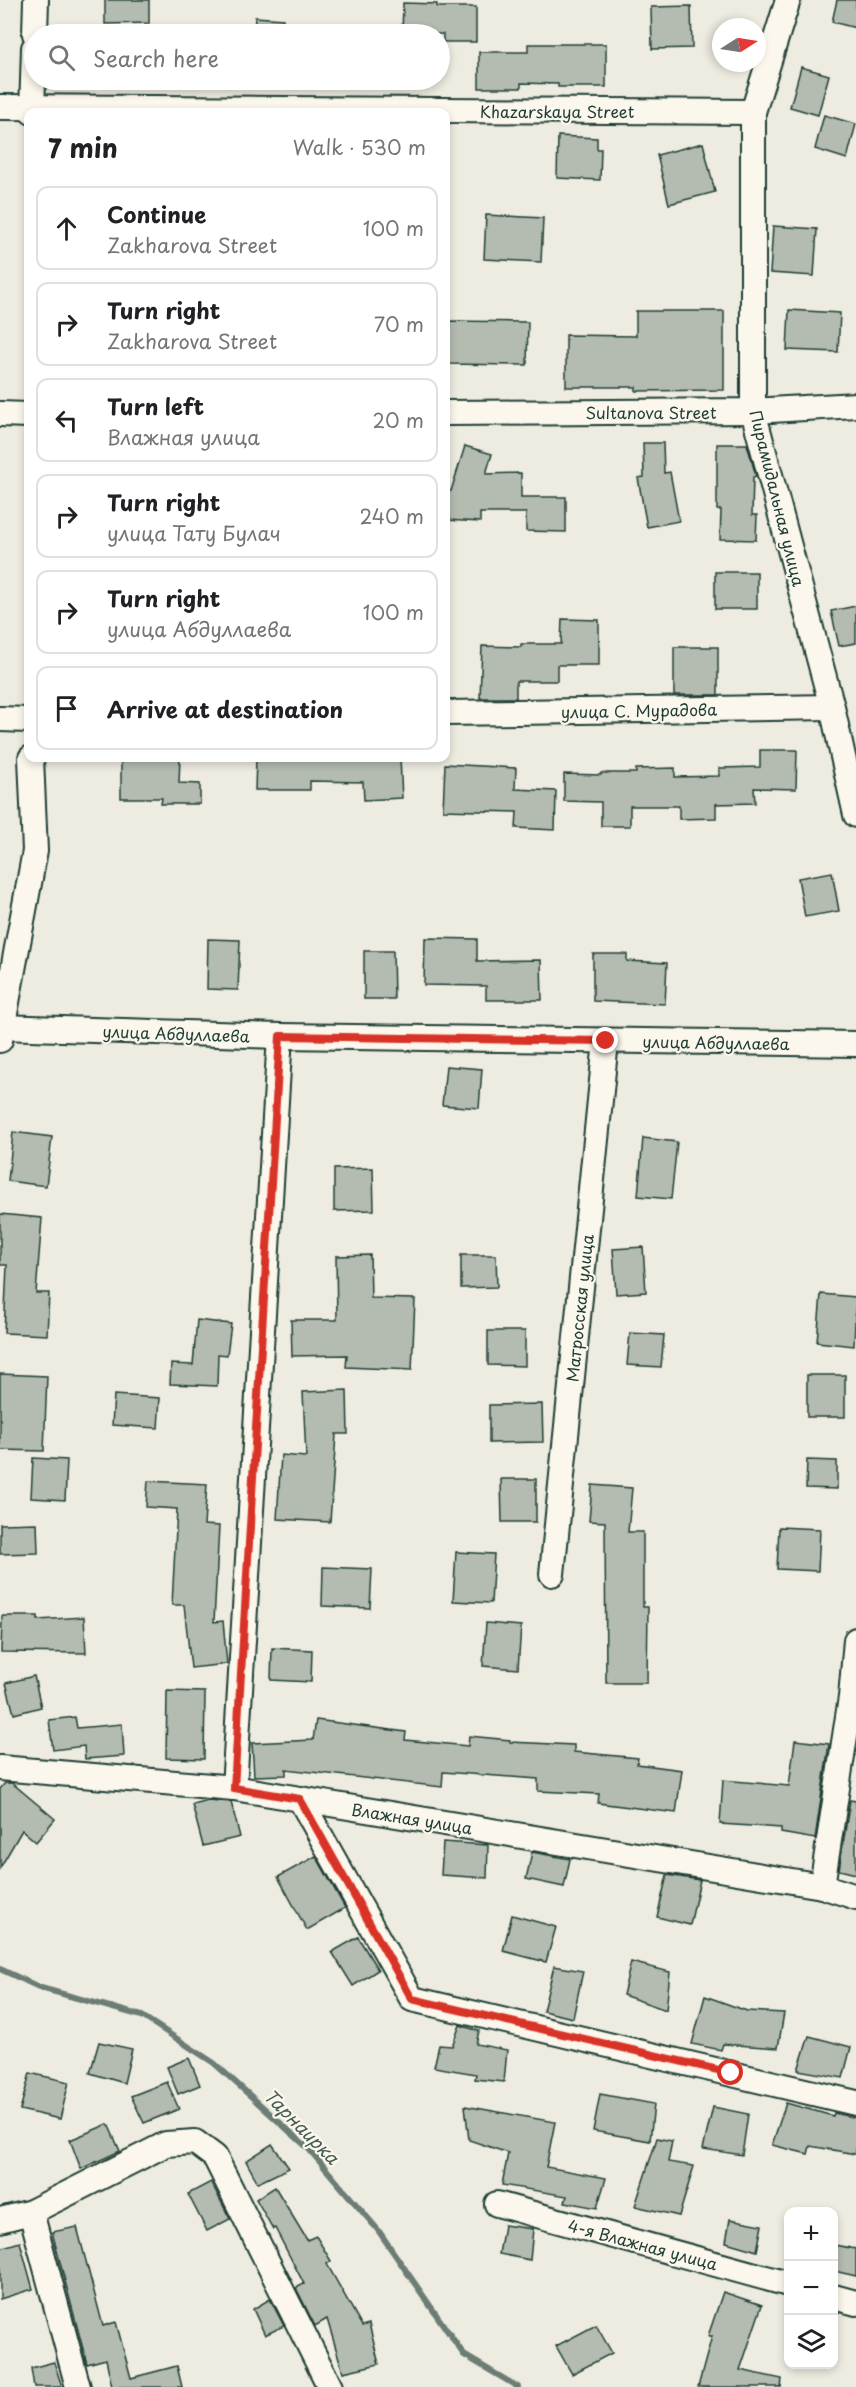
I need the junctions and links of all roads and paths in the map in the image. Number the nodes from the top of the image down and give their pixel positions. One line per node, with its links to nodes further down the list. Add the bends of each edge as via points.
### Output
1 (36, 0): 3 (street)
2 (788, 0): 9 (street, Пирамидальная улица)
3 (35, 24)
4 (33, 90): 6 (street)
5 (0, 107): 7 (street, Khazarskaya Street)
6 (32, 108)
7 (24, 109)
8 (450, 111): 9 (street, Khazarskaya Street)
9 (753, 112): 11 (street, Пирамидальная улица)
10 (856, 405): 11 (street, Sultanova Street)
11 (753, 411): 12 (street, Sultanova Street); 15 (street, Пирамидальная улица)
12 (450, 413)
13 (0, 414): 14 (street)
14 (24, 414)
15 (832, 707): 16 (street, улица С. Мурадова); 20 (street, Пирамидальная улица)
16 (450, 713)
17 (0, 719): 18 (street)
18 (24, 720)
19 (31, 762): 21 (street, via 35,851)
20 (856, 815)
21 (1, 1032): 22 (street, улица Абдуллаева)
22 (280, 1036): 23 (street, улица Абдуллаева); 29 (street)
23 (606, 1041): 24 (street, улица Абдуллаева); 25 (street, Матросская улица)
24 (856, 1044)
25 (552, 1575)
26 (856, 1640): 27 (street)
27 (854, 1698): 31 (street)
28 (0, 1764): 29 (street, Влажная улица)
29 (234, 1788): 30 (street, Влажная улица)
30 (300, 1799): 31 (street, Влажная улица); 33 (street, via 412,1999)
31 (822, 1886): 32 (street, Влажная улица)
32 (856, 1897)
33 (856, 2103)
34 (497, 2204): 37 (street, 4-я Влажная улица)
35 (31, 2212): 36 (street); 40 (street); 41 (street, via 166,2144 195,2142 215,2157)
36 (0, 2220)
37 (784, 2283)
38 (838, 2298): 39 (street)
39 (856, 2303)
40 (78, 2387)
41 (330, 2387)

